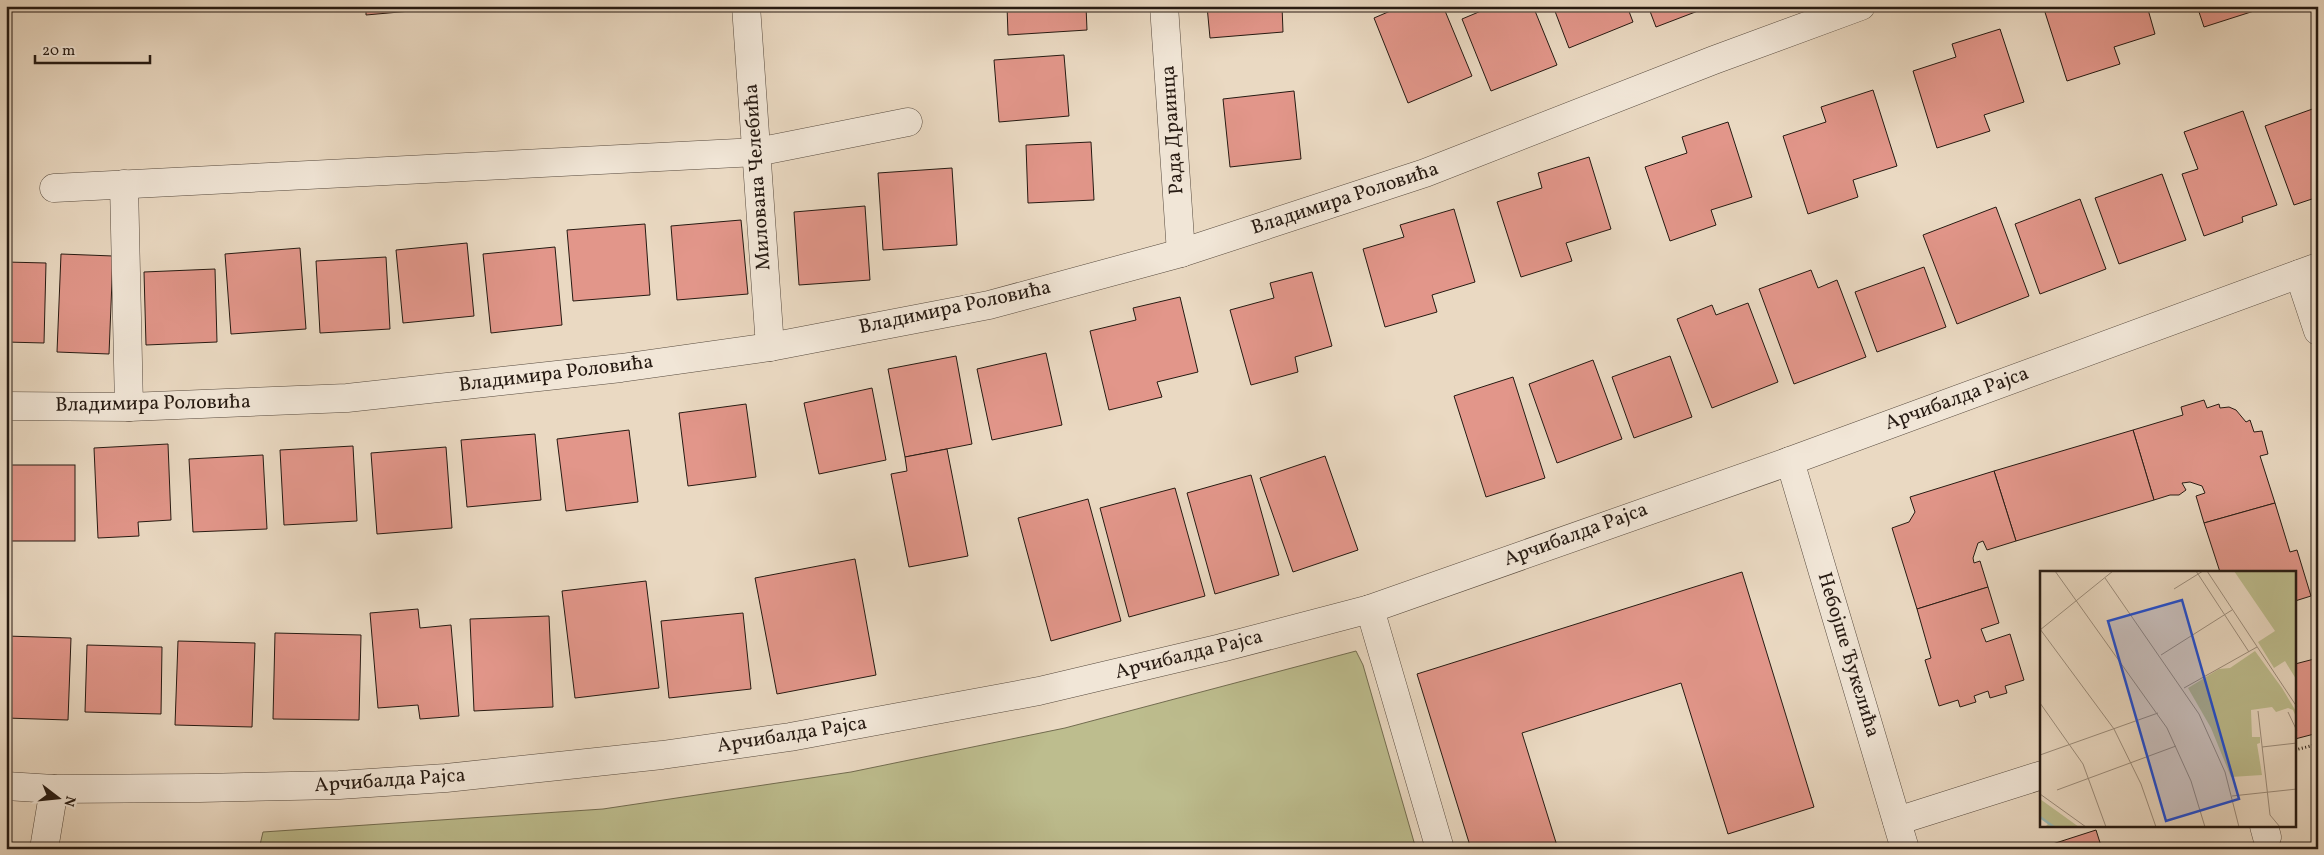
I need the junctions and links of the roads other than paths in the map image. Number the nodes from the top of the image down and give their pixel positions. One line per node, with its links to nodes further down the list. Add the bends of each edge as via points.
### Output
1 (746, 6): 5 (street, Милована Челебића)
2 (1164, 6): 8 (street, Рада Драинца)
3 (1861, 6): 8 (street, Владимира Роловића, via 1425,173)
4 (908, 122): 5 (street)
5 (756, 152): 6 (street); 11 (street, Милована Челебића)
6 (124, 184): 7 (street); 13 (street)
7 (54, 188)
8 (1181, 253): 11 (street, Владимира Роловића, via 989,305)
9 (2308, 270): 10 (street); 14 (street, Арчибалда Рајса)
10 (2318, 331)
11 (770, 347): 13 (street, Владимира Роловића, via 621,368 347,398)
12 (6, 406): 13 (street, Владимира Роловића)
13 (129, 407)
14 (1790, 461): 15 (street, Арчибалда Рајса); 19 (street, Небојше Ђукелића)
15 (1370, 609): 18 (street, Арчибалда Рајса, via 1039,691 790,737 662,755 339,786); 21 (street)
16 (2040, 775): 19 (street)
17 (6, 786): 18 (street, Арчибалда Рајса)
18 (54, 789): 20 (street)
19 (1897, 821): 22 (street, Небојше Ђукелића)
20 (44, 849)
21 (1440, 849)
22 (1905, 849)

